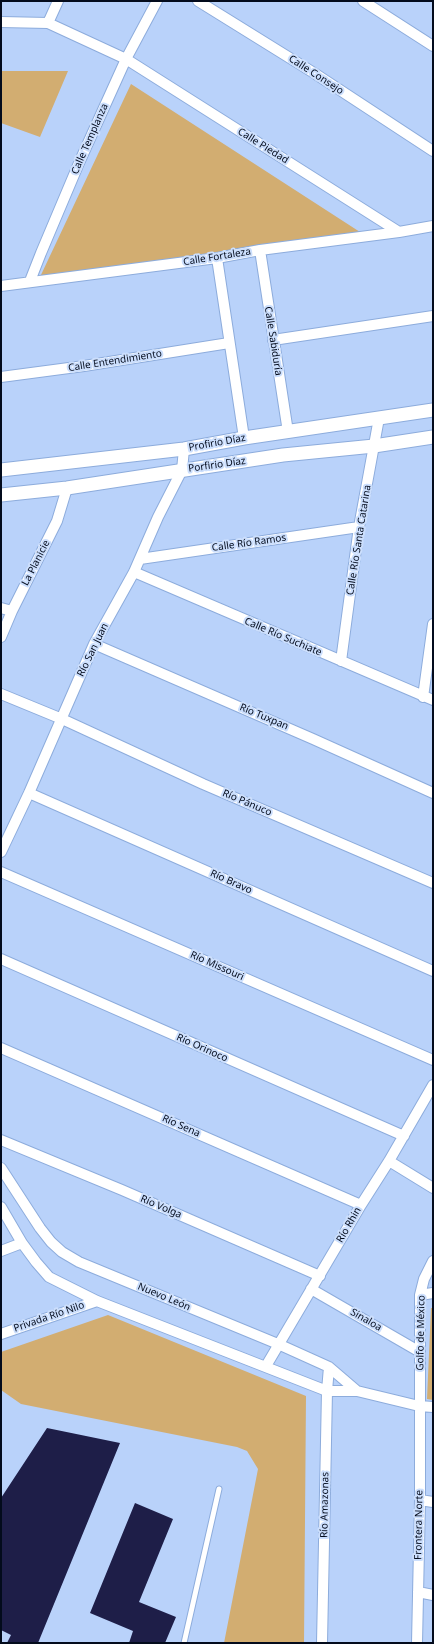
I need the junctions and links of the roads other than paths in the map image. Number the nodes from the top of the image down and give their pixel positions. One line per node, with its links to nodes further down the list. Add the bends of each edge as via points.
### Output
1 (58, 1): 6 (street)
2 (157, 1): 8 (street, Calle Templanza)
3 (198, 1): 9 (street, Calle Consejo)
4 (363, 1): 7 (street)
5 (1, 22): 6 (street)
6 (48, 23): 8 (street, Calle Piedad)
7 (433, 46)
8 (126, 59): 11 (street, Calle Piedad); 14 (street, Calle Templanza)
9 (433, 151)
10 (433, 226): 11 (street, Calle Fortaleza)
11 (399, 232): 12 (street, Calle Fortaleza)
12 (260, 250): 13 (street, Calle Fortaleza); 17 (street, Calle Sabiduría)
13 (217, 258): 14 (street, Calle Fortaleza); 18 (street)
14 (30, 281): 15 (street, Calle Fortaleza)
15 (1, 286)
16 (433, 316): 17 (street)
17 (273, 340): 22 (street, Calle Sabiduría)
18 (229, 343): 19 (street, Calle Entendimiento); 24 (street)
19 (1, 377)
20 (433, 410): 21 (street, Profirio Díaz)
21 (379, 418): 22 (street, Profirio Díaz); 25 (street, Calle Río Santa Catarina)
22 (288, 432): 24 (street, Profirio Díaz)
23 (433, 437): 25 (street, Porfirio Díaz)
24 (244, 438): 26 (street, Profirio Díaz)
25 (374, 446): 28 (street, Porfirio Díaz, via 282,455); 31 (street, Calle Río Santa Catarina)
26 (184, 449): 27 (street, Profirio Díaz); 28 (street, Río San Juan)
27 (1, 470)
28 (182, 470): 29 (street, Porfirio Díaz); 32 (street, Río San Juan, via 158,516)
29 (67, 488): 30 (street, Porfirio Díaz); 35 (street, La Planicie, via 57,521)
30 (1, 495)
31 (359, 527): 32 (street, Calle Río Ramos); 39 (street, Calle Río Santa Catarina)
32 (140, 559): 33 (street, Río San Juan)
33 (134, 572): 38 (street, Río San Juan); 39 (street, Calle Río Suchiate)
34 (1, 608): 35 (street)
35 (12, 611): 37 (street, La Planicie)
36 (433, 624): 41 (street)
37 (1, 637)
38 (94, 644): 43 (street, Río San Juan); 45 (street, Río Tuxpan)
39 (341, 662): 41 (street, Calle Río Suchiate)
40 (1, 694): 43 (street, Río Pánuco)
41 (423, 697): 42 (street, Calle Río Suchiate)
42 (433, 700)
43 (62, 719): 44 (street, Río San Juan); 48 (street, Río Pánuco, via 203,784)
44 (29, 793): 46 (street, Río San Juan); 50 (street, Río Bravo)
45 (433, 793)
46 (1, 852)
47 (1, 872): 52 (street, Río Missouri)
48 (433, 883)
49 (1, 959): 54 (street, Río Orinoco)
50 (433, 971)
51 (1, 1048): 59 (street, Río Sena)
52 (433, 1060)
53 (433, 1085): 54 (street, Río Rhin)
54 (404, 1136): 56 (street, Río Rhin)
55 (1, 1140): 64 (street, Río Volga)
56 (389, 1161): 58 (street); 59 (street, Río Rhin)
57 (1, 1168): 70 (street, Nuevo León, via 40,1228 62,1252 79,1262)
58 (433, 1188)
59 (361, 1205): 64 (street, Río Rhin)
60 (1, 1207): 61 (street, Nuevo León)
61 (22, 1243): 62 (street); 68 (street, Nuevo León, via 49,1277)
62 (1, 1251)
63 (433, 1261): 67 (street, Golfo de México)
64 (320, 1276): 65 (street, Río Rhin)
65 (311, 1289): 70 (street, Río Rhin); 71 (street, Sinaloa)
66 (433, 1293): 67 (street)
67 (420, 1295): 71 (street, Golfo de México)
68 (97, 1300): 69 (street, Privada Río Nilo); 72 (street, Nuevo León)
69 (1, 1334)
70 (278, 1344): 72 (street, Río Rhin); 73 (street, Nuevo León)
71 (420, 1352): 76 (street, Golfo de México)
72 (266, 1366): 74 (street, Nuevo León)
73 (329, 1368): 74 (street, Río Amazonas); 75 (street, Nuevo León)
74 (327, 1391): 75 (street, Nuevo León); 84 (street, Río Amazonas)
75 (357, 1391): 76 (street, Nuevo León)
76 (419, 1406): 77 (street, Nuevo León); 79 (street, Frontera Norte)
77 (433, 1407)
78 (219, 1489): 83 (lane)
79 (420, 1500): 80 (street); 81 (street, Frontera Norte)
80 (433, 1502)
81 (418, 1592): 82 (street); 85 (street, Frontera Norte)
82 (433, 1594)
83 (184, 1643)
84 (322, 1643)
85 (417, 1643)

